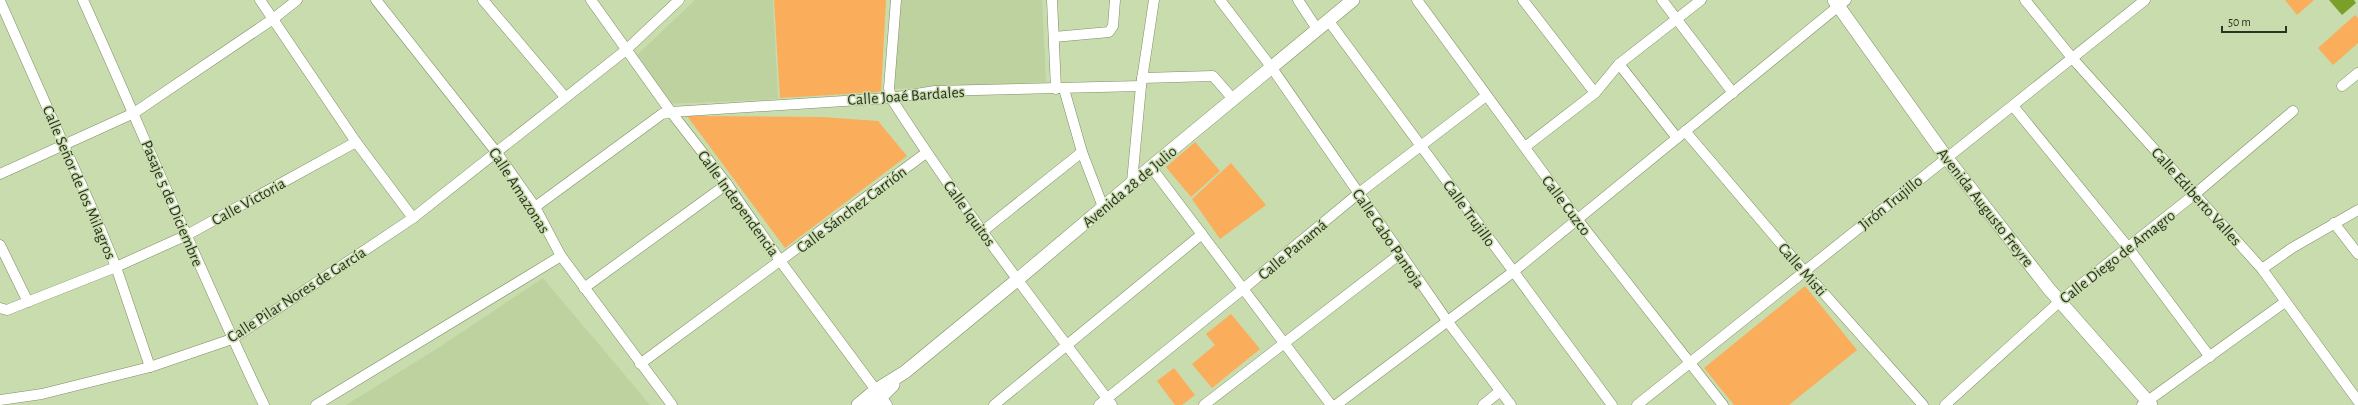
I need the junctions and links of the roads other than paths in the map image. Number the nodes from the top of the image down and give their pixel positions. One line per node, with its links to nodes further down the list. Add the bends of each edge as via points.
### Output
1 (83, 0): 45 (street, Pasaje 5 de Diciembre)
2 (260, 0): 23 (street)
3 (297, 0): 23 (street)
4 (376, 0): 53 (street, Calle Amazonas)
5 (483, 0): 39 (street)
6 (592, 0): 28 (street, Calle Independencia)
7 (679, 0): 28 (street, Calle Pilar Nores de García)
8 (896, 0): 40 (street, Calle Iquitos, via 889,88)
9 (1052, 0): 27 (street)
10 (1115, 0): 27 (street, via 1113,26 1109,32)
11 (1154, 0): 33 (street)
12 (1220, 0): 31 (street, Calle Cabo Pantoja)
13 (1298, 0): 26 (street)
14 (1353, 0): 25 (main road, Avenida 28 de Julio)
15 (1417, 0): 38 (street, Calle Cuzco)
16 (1523, 0): 36 (street)
17 (1662, 0): 24 (street)
18 (1701, 0): 24 (street)
19 (2025, 0): 29 (street, Calle Ediberto Valles)
20 (2145, 0): 29 (street, Jirón Trujillo)
21 (0, 1): 49 (street, Calle Señor de los Milagros)
22 (1839, 2): 37 (street); 55 (main road, Avenida Augusto Freyre)
23 (273, 19): 45 (street); 48 (street)
24 (1677, 19): 30 (street); 37 (street)
25 (1328, 20): 26 (main road, Avenida 28 de Julio); 50 (street, Calle Trujillo)
26 (1317, 29): 31 (main road, Avenida 28 de Julio)
27 (1054, 37): 35 (street)
28 (626, 50): 39 (street, Calle Pilar Nores de García); 44 (street, Calle Independencia)
29 (2073, 59): 42 (street, Jirón Trujillo); 61 (street, Calle Ediberto Valles)
30 (1619, 64): 36 (street); 47 (street)
31 (1272, 68): 41 (main road, Avenida 28 de Julio); 60 (street, Calle Cabo Pantoja)
32 (2358, 73): 34 (street)
33 (1142, 82): 35 (street, Calle Joaé Bardales); 41 (street, Calle Joaé Bardales, via 1213,76); 58 (street)
34 (2342, 86)
35 (1060, 89): 40 (street, Calle Joaé Bardales, via 935,92); 52 (street)
36 (1595, 93): 51 (street)
37 (1733, 93): 46 (street)
38 (1486, 96): 50 (street, Calle Panamá); 51 (street, Calle Cuzco)
39 (565, 97): 53 (street, Calle Pilar Nores de García)
40 (891, 98): 44 (street, Calle Joaé Bardales); 54 (street, Calle Iquitos)
41 (1233, 99): 56 (main road, Avenida 28 de Julio)
42 (2013, 106): 55 (street, Jirón Trujillo); 72 (street)
43 (2293, 111): 61 (street, Calle Diego de Amagro)
44 (671, 112): 59 (street, Calle Independencia); 62 (street, via 662,114)
45 (134, 113): 49 (street); 70 (street, Pasaje 5 de Diciembre)
46 (1685, 131): 47 (street); 79 (street, Calle Misti)
47 (1677, 138): 66 (street)
48 (356, 142): 65 (street); 70 (street, Calle Victoria)
49 (65, 144): 57 (street); 77 (street, Calle Señor de los Milagros)
50 (1420, 146): 60 (street, Calle Panamá); 80 (street, Calle Trujillo)
51 (1525, 148): 66 (street, Calle Cuzco)
52 (1082, 152): 63 (street); 68 (street)
53 (497, 153): 62 (street, Calle Amazonas); 65 (street, Calle Pilar Nores de García)
54 (926, 153): 68 (street, Calle Iquitos); 76 (street, Calle Sánchez Carrión)
55 (1946, 156): 79 (street, Jirón Trujillo); 85 (main road, Avenida Augusto Freyre)
56 (1151, 166): 58 (main road, Avenida 28 de Julio); 69 (street)
57 (0, 174)
58 (1132, 182): 63 (main road, Avenida 28 de Julio)
59 (727, 184): 76 (street, Calle Independencia); 82 (street)
60 (1359, 193): 73 (street, Calle Cabo Pantoja); 83 (street, Calle Panamá)
61 (2195, 194): 72 (street, Calle Diego de Amagro); 78 (street, Calle Ediberto Valles)
62 (535, 207): 75 (street, Calle Amazonas)
63 (1103, 207): 81 (main road, Avenida 28 de Julio)
64 (2358, 210): 67 (street)
65 (413, 218): 89 (street, Calle Pilar Nores de García)
66 (1577, 219): 80 (street); 93 (street, Calle Cuzco)
67 (2334, 223): 74 (street); 78 (street)
68 (983, 231): 81 (street, Calle Iquitos)
69 (1202, 234): 83 (street); 91 (street)
70 (187, 235): 77 (street, Calle Victoria); 89 (street, Pasaje 5 de Diciembre)
71 (0, 245): 84 (street)
72 (2127, 246): 85 (street, Calle Diego de Amagro); 92 (street)
73 (1400, 254): 88 (street, Calle Cabo Pantoja); 90 (street)
74 (2358, 254)
75 (561, 256): 82 (street, Calle Amazonas); 103 (street)
76 (781, 262): 94 (street, Calle Sánchez Carrión); 97 (street, Calle Independencia)
77 (116, 266): 84 (street, Calle Victoria); 95 (street, Calle Señor de los Milagros)
78 (2262, 269): 86 (street, Calle Ediberto Valles)
79 (1804, 271): 93 (street, Jirón Trujillo); 115 (street, Calle Misti)
80 (1513, 272): 88 (street); 112 (street, Calle Trujillo)
81 (1017, 280): 91 (street, Calle Iquitos); 97 (main road, Avenida 28 de Julio, via 905,372)
82 (584, 288): 94 (street, Calle Amazonas)
83 (1243, 289): 90 (street); 100 (street, Calle Panamá)
84 (28, 302): 87 (street, Calle Victoria, via 7,310)
85 (2059, 302): 101 (main road, Avenida Augusto Freyre); 116 (street, Calle Diego de Amagro)
86 (2285, 302): 92 (street); 99 (street, Calle Ediberto Valles)
87 (0, 308)
88 (1448, 322): 96 (street, Calle Cabo Pantoja); 109 (street)
89 (232, 339): 95 (street, Calle Pilar Nores de García); 102 (street, Pasaje 5 de Diciembre)
90 (1284, 343): 107 (street); 108 (street)
91 (1067, 345): 100 (street, Calle Iquitos); 106 (street)
92 (2210, 357): 101 (street)
93 (1689, 363): 113 (street, Jirón Trujillo); 114 (street, Calle Cuzco)
94 (640, 364): 104 (street, Calle Amazonas)
95 (150, 367): 98 (street, Calle Pilar Nores de García, via 42,394)
96 (1499, 392): 110 (street); 111 (street, Calle Cabo Pantoja)
97 (880, 399): 105 (main road, Avenida 28 de Julio)
98 (0, 400)
99 (2358, 401)
100 (1106, 403)
101 (2147, 404)
102 (264, 405)
103 (316, 405)
104 (672, 405)
105 (858, 405)
106 (994, 405)
107 (1204, 405)
108 (1331, 405)
109 (1336, 405)
110 (1483, 405)
111 (1510, 405)
112 (1612, 405)
113 (1637, 405)
114 (1723, 405)
115 (1923, 405)
116 (1945, 405)

